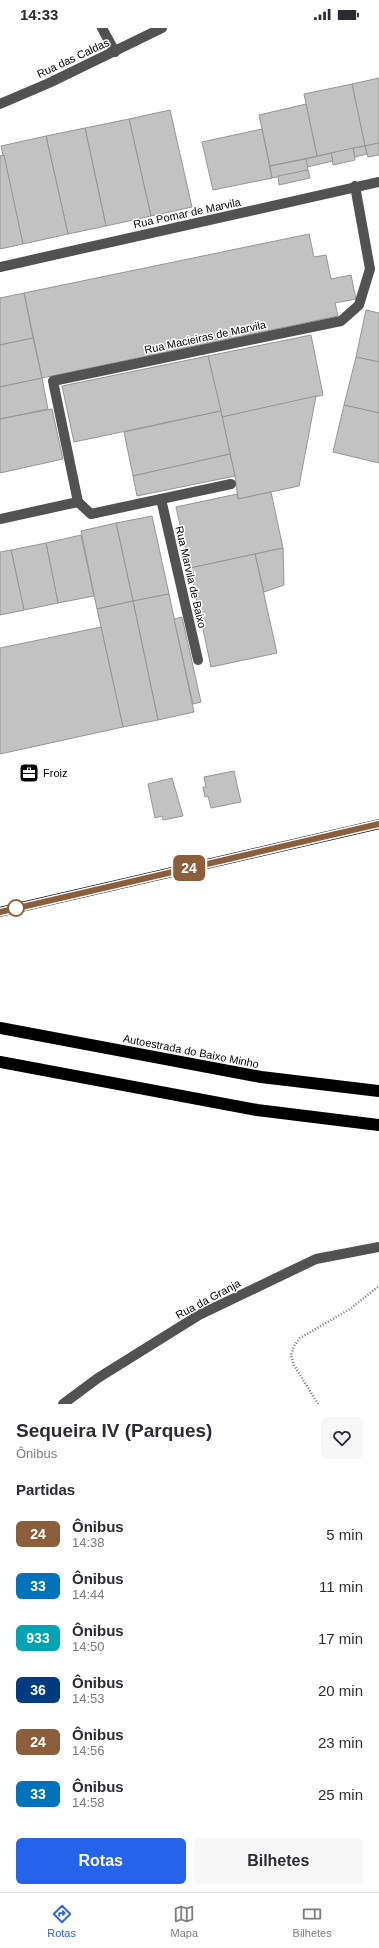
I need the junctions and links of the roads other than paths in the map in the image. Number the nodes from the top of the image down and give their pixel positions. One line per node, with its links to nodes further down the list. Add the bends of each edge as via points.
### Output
1 (102, 28): 3 (street)
2 (162, 28): 3 (street, Rua das Caldas)
3 (115, 52): 4 (street, Rua das Caldas)
4 (0, 105)
5 (379, 182): 6 (street, Rua Pomar de Marvila)
6 (355, 186): 7 (street, Rua Pomar de Marvila); 10 (street, Rua Macieiras de Marvila, via 370,269 359,305 341,321 52,380)
7 (0, 267)
8 (231, 484): 9 (street)
9 (161, 499): 10 (street, via 91,514); 12 (street, Rua Marvila de Baixo)
10 (78, 502): 11 (street)
11 (0, 519)
12 (198, 660)
13 (379, 824): 14 (main road)
14 (0, 912)
15 (0, 1028): 17 (highway, Autoestrada do Baixo Minho, via 260,1077)
16 (0, 1062): 18 (highway, via 257,1110)
17 (379, 1091)
18 (379, 1125)
19 (379, 1247): 20 (street, Rua da Granja, via 316,1259 205,1312 98,1378)
20 (63, 1404)

